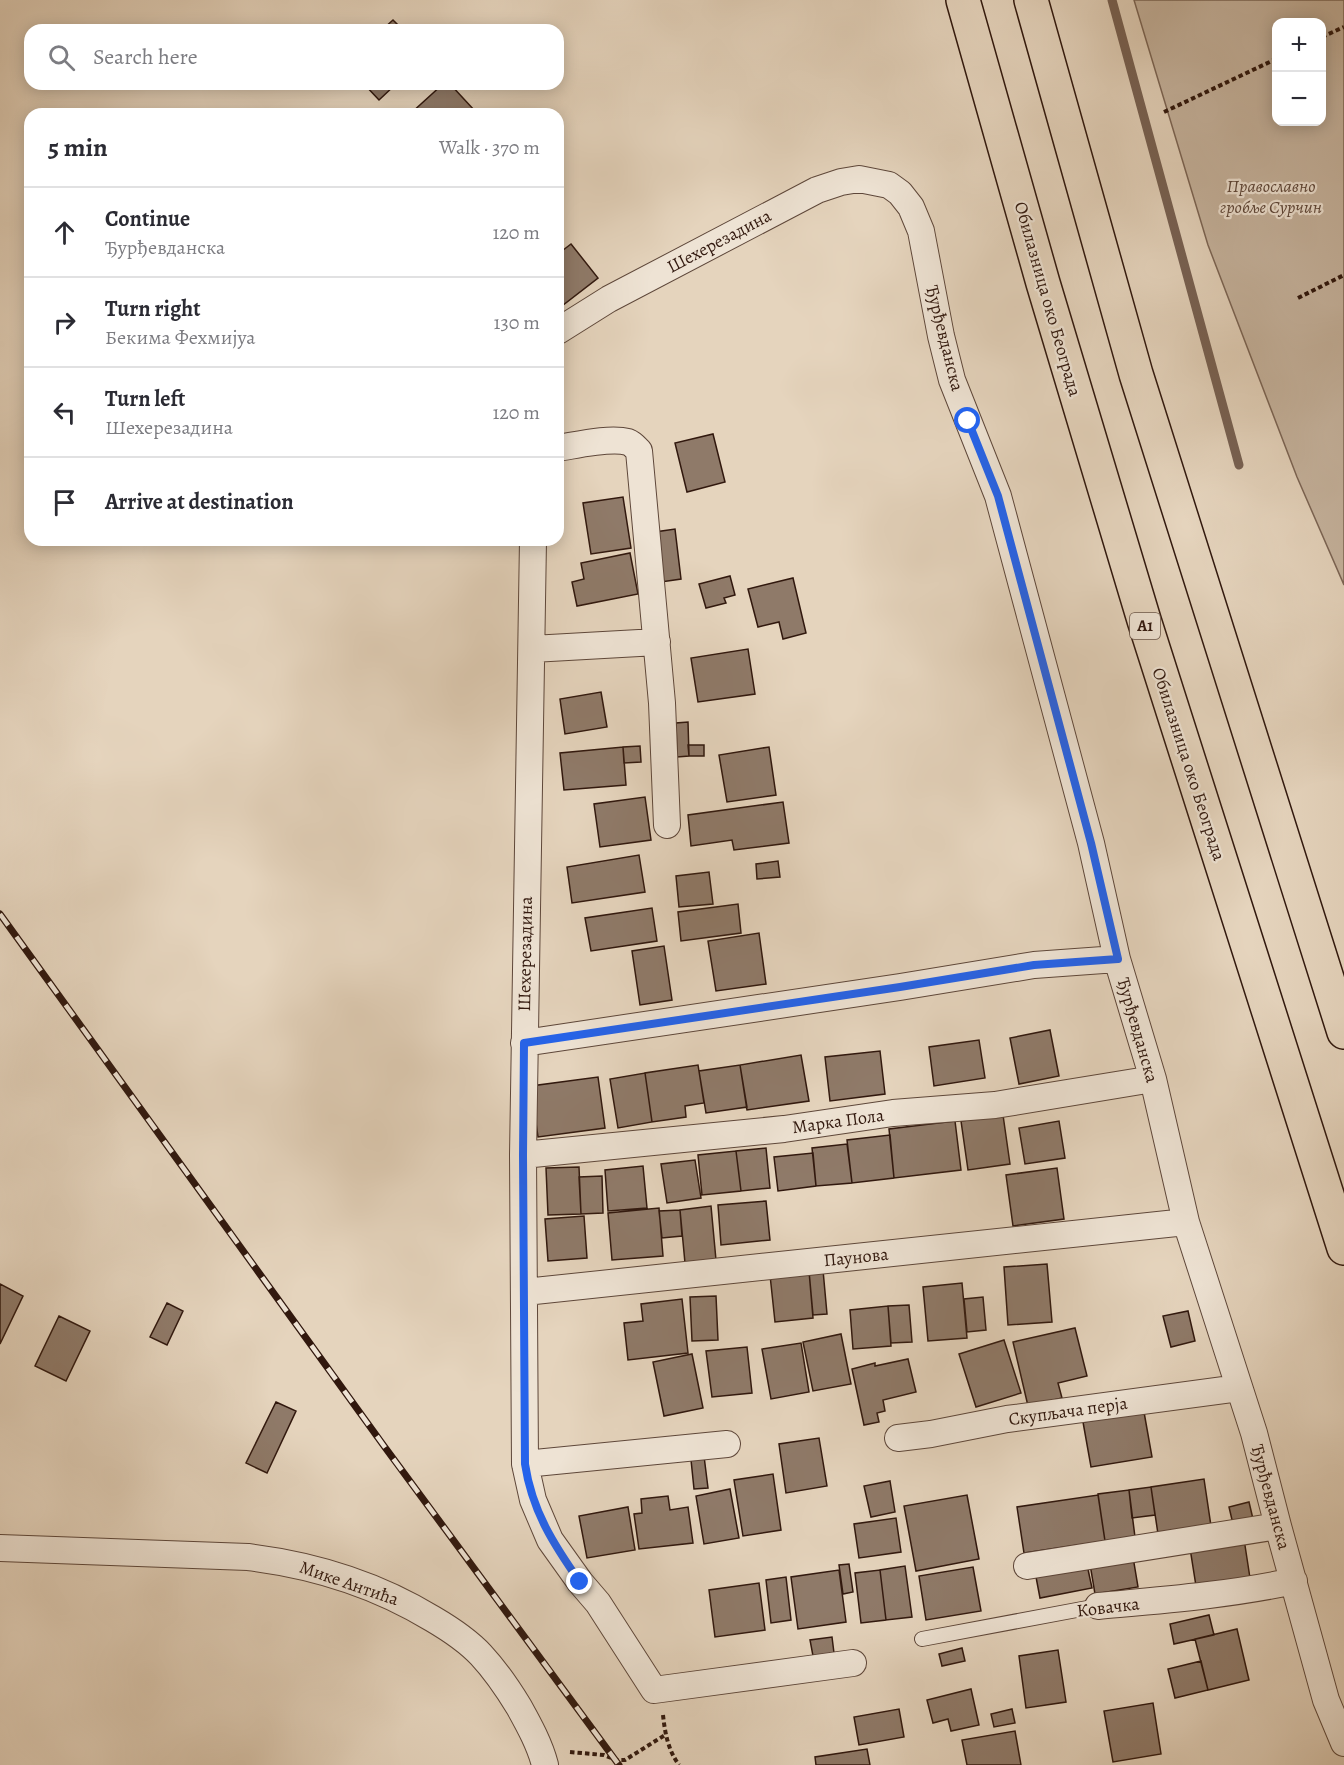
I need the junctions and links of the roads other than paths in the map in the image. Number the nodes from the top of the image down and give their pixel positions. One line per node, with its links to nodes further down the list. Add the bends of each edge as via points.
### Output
1 (963, 0): 16 (highway, Обилазница око Београда / A1, via 1042,283 1140,609)
2 (1031, 0): 11 (highway, via 1136,374)
3 (889, 185): 4 (street, Шехерезадина, via 859,179 817,190 609,299); 10 (street, Ђурђевданска, via 911,207 921,231 952,380 998,496)
4 (564, 327)
5 (564, 447): 7 (street, via 626,441 639,451)
6 (533, 546): 8 (street, Шехерезадина)
7 (657, 642): 8 (street); 9 (street)
8 (532, 649): 12 (street, Шехерезадина)
9 (667, 825)
10 (1118, 959): 12 (street, via 1034,965); 13 (street, Ђурђевданска)
11 (1344, 1032)
12 (524, 1043): 14 (street, Шехерезадина)
13 (1153, 1079): 14 (street, Марка Пола, via 995,1105); 15 (street, Ђурђевданска)
14 (523, 1155): 17 (street, Шехерезадина)
15 (1186, 1222): 17 (street, Паунова); 18 (street, Ђурђевданска)
16 (1344, 1248)
17 (525, 1292): 21 (street, Шехерезадина)
18 (1239, 1388): 19 (street, Скупљача перја); 22 (street, Ђурђевданска)
19 (898, 1438)
20 (727, 1444): 21 (street)
21 (525, 1464): 28 (street, Шехерезадина, via 533,1500 550,1540 598,1603 654,1690)
22 (1278, 1527): 24 (street); 25 (street, Ђурђевданска)
23 (0, 1548): 30 (street, Мике Антића, via 248,1557 312,1567 377,1589 405,1601 456,1633 480,1654 526,1719)
24 (1027, 1566)
25 (1294, 1581): 26 (street, Ковачка, via 1156,1602); 29 (street, Ђурђевданска, via 1326,1700)
26 (1098, 1606): 27 (lane, Ковачка)
27 (922, 1639)
28 (853, 1663)
29 (1344, 1743)
30 (544, 1760)

